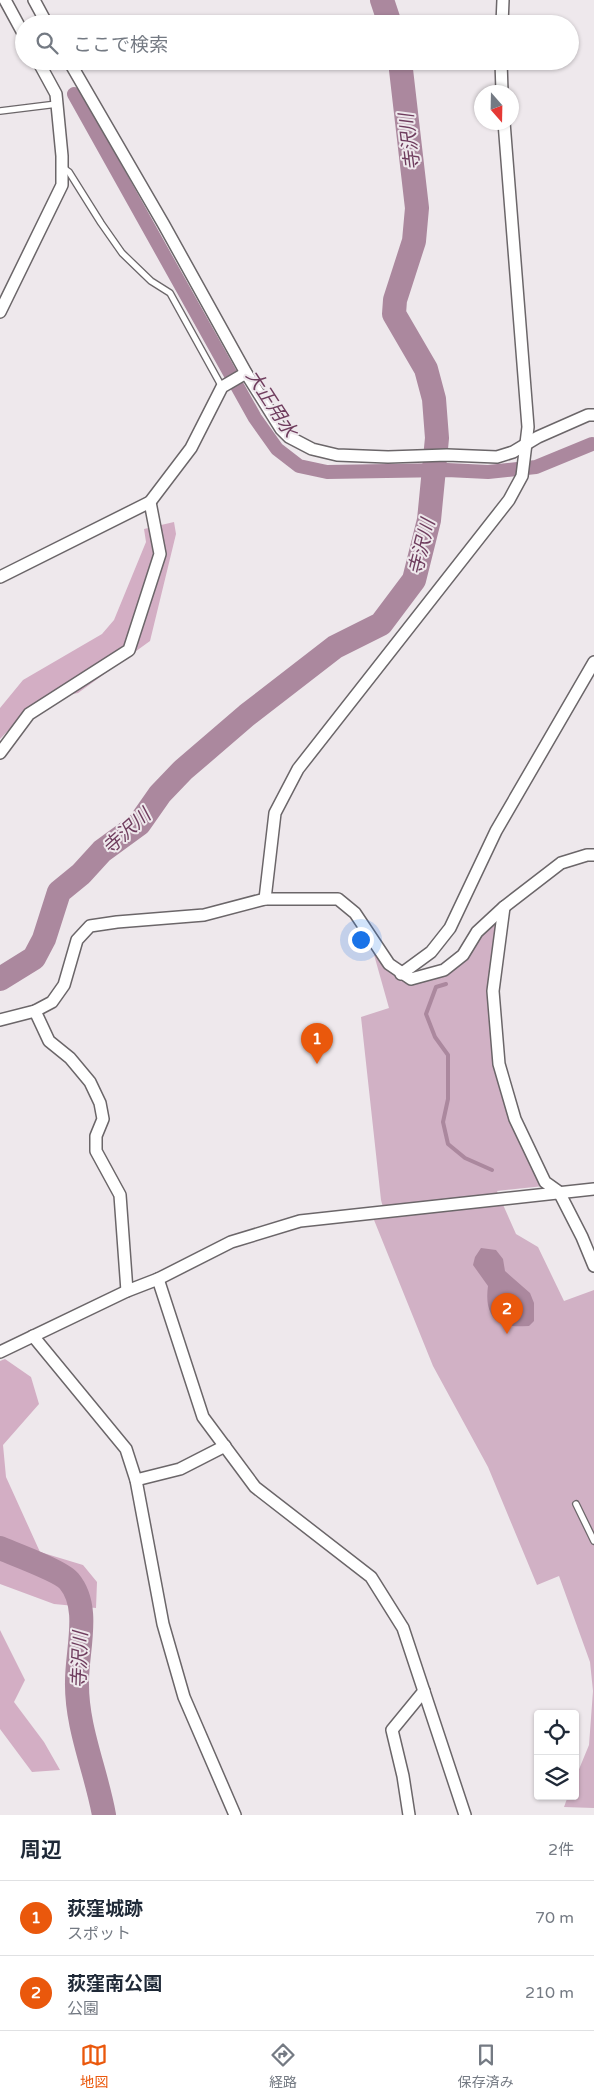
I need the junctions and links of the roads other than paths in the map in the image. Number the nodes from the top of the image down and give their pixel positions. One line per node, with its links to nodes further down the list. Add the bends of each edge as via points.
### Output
1 (4, 0): 6 (street)
2 (34, 0): 4 (street)
3 (503, 0): 5 (street)
4 (42, 15)
5 (502, 15)
6 (15, 19)
7 (43, 70): 11 (street, via 56,94)
8 (74, 70): 16 (street, via 164,225)
9 (501, 70): 10 (street)
10 (502, 85)
11 (57, 104): 12 (lane); 14 (street)
12 (0, 111)
13 (505, 130): 19 (street, via 528,428)
14 (61, 166): 15 (street, via 62,185); 17 (lane, via 69,172 122,253 170,293)
15 (0, 312)
16 (243, 375): 17 (street); 19 (street, via 281,429 300,444 324,453 388,458 498,457)
17 (224, 386): 20 (street, via 191,448)
18 (594, 415): 19 (street, via 588,415)
19 (525, 450): 25 (street, via 522,476 509,500 298,769 276,813)
20 (150, 502): 21 (street); 23 (street, via 160,554 129,650 29,714)
21 (0, 577)
22 (594, 662): 27 (street, via 496,831 450,928 432,952)
23 (0, 753)
24 (594, 855): 26 (street, via 561,863)
25 (265, 899): 27 (street, via 338,899 355,913 389,964); 28 (street, via 204,915 90,926 77,940 64,985 52,1002)
26 (504, 907): 27 (street, via 477,932 463,954 444,970 411,979); 31 (street, via 493,991 499,1064 516,1120 546,1182)
27 (401, 974)
28 (34, 1011): 29 (street); 34 (street, via 49,1040 90,1082 100,1103 103,1119 96,1136 96,1151 120,1195)
29 (0, 1020)
30 (594, 1189): 31 (street)
31 (559, 1192): 32 (street); 33 (street, via 300,1221 231,1242)
32 (594, 1266)
33 (158, 1279): 34 (street); 37 (street, via 203,1417)
34 (128, 1291): 35 (street)
35 (33, 1336): 36 (street); 38 (street, via 126,1449)
36 (0, 1352)
37 (225, 1446): 38 (street, via 180,1469); 41 (street, via 255,1486 371,1576 403,1628)
38 (136, 1480): 42 (street, via 163,1624 184,1697)
39 (576, 1504): 40 (lane)
40 (594, 1541)
41 (424, 1691): 43 (street, via 392,1730); 44 (street)
42 (233, 1814)
43 (410, 1815)
44 (465, 1815)

